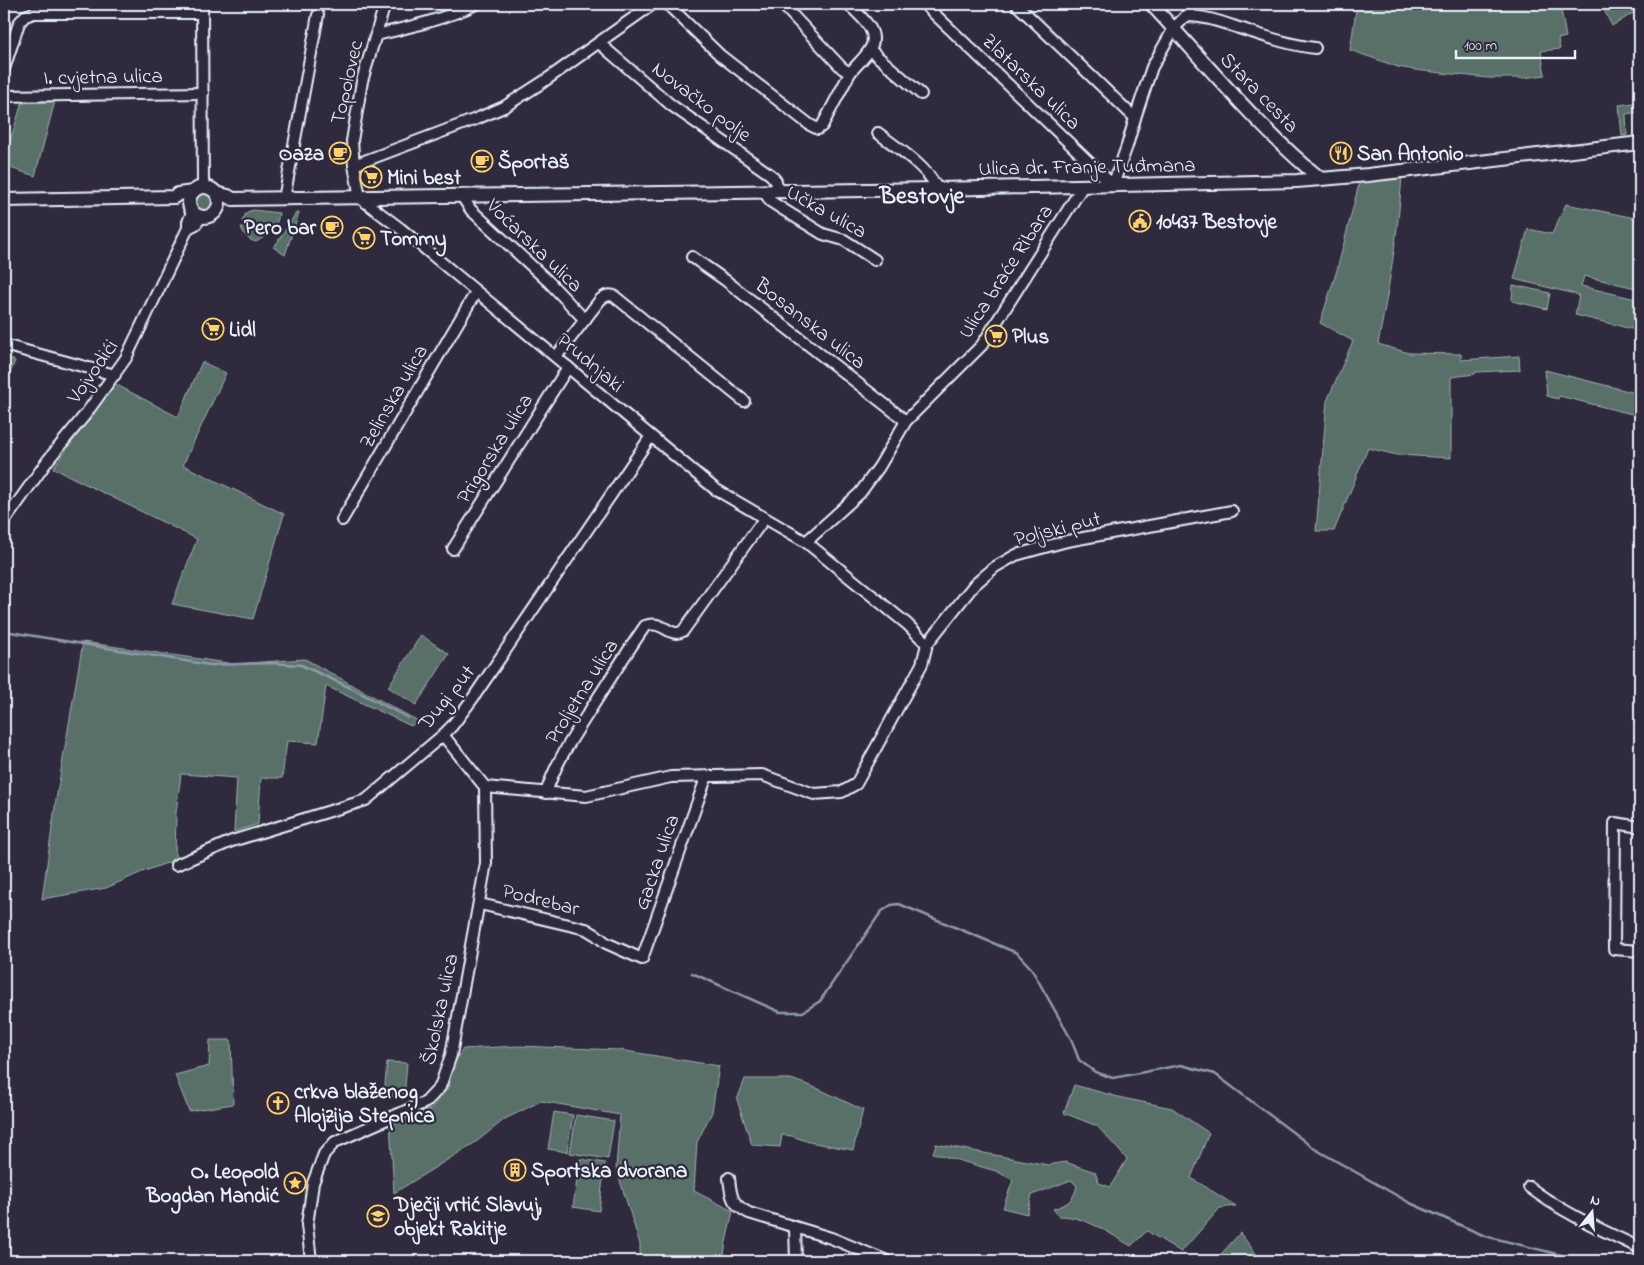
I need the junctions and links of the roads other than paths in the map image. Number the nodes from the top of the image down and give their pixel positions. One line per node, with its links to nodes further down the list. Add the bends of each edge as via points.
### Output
1 (385, 4): 15 (street, Topolovec)
2 (476, 4): 15 (street, via 460,12)
3 (653, 4): 16 (street)
4 (667, 4): 20 (street, via 721,56 818,129)
5 (782, 4): 20 (street)
6 (848, 4): 18 (street, via 871,28)
7 (924, 4): 29 (street, Zlatarska ulica)
8 (1151, 4): 14 (main road, Stara cesta)
9 (1193, 4): 13 (street)
10 (1017, 5): 24 (street)
11 (202, 8): 19 (street, via 34,13 19,23); 21 (street)
12 (318, 15): 40 (street)
13 (1186, 16): 14 (street); 17 (street, via 1212,18 1286,43)
14 (1174, 28): 24 (street, via 1152,66); 28 (main road, Stara cesta, via 1268,130)
15 (376, 35): 27 (street, Topolovec, via 362,81 352,141)
16 (599, 43): 27 (street, via 504,106); 34 (street, Novačko polje, via 672,105 770,175 776,181)
17 (1315, 48)
18 (870, 50): 20 (street); 22 (street)
19 (4, 69)
20 (850, 73)
21 (203, 93): 23 (street, I. cvjetna ulica); 31 (street)
22 (921, 94)
23 (4, 96)
24 (1135, 118): 29 (street)
25 (878, 133): 32 (street, via 932,177)
26 (1640, 143): 28 (main road, Ulica dr. Franje Tuđmana)
27 (354, 165): 38 (street, Topolovec)
28 (1321, 179): 29 (main road, Ulica dr. Franje Tuđmana)
29 (1113, 185): 30 (main road, Ulica dr. Franje Tuđmana)
30 (1083, 186): 32 (main road, Ulica dr. Franje Tuđmana); 53 (street, Ulica braće Ribara, via 982,346)
31 (198, 189): 35 (main road); 37 (main road); 43 (main road, via 189,201)
32 (938, 189): 34 (main road, Ulica dr. Franje Tuđmana)
33 (764, 191): 34 (main road, Ulica dr. Franje Tuđmana); 36 (main road, Ulica dr. Franje Tuđmana); 45 (street, Učka ulica, via 770,201 792,215 823,234 844,240)
34 (778, 191)
35 (216, 193): 39 (main road, Ulica dr. Franje Tuđmana); 42 (main road, via 219,201)
36 (461, 195): 38 (main road, Ulica dr. Franje Tuđmana); 47 (street, Voćarska ulica, via 471,210)
37 (174, 197): 41 (main road); 43 (main road)
38 (360, 198): 40 (main road, Ulica dr. Franje Tuđmana); 46 (street, Prudnjaki)
39 (233, 199): 40 (main road, Ulica dr. Franje Tuđmana); 42 (main road)
40 (284, 199)
41 (4, 200)
42 (216, 210): 43 (main road, via 210,216)
43 (194, 211): 51 (street, Vojvodići, via 136,340)
44 (692, 257): 53 (street, Bosanska ulica)
45 (876, 260)
46 (476, 292): 49 (street, Prudnjaki); 57 (street, Zelinska ulica)
47 (585, 320): 49 (street); 52 (street, via 605,295 614,296)
48 (4, 345): 51 (street)
49 (556, 357): 50 (street, Prudnjaki)
50 (568, 367): 54 (street, Prudnjaki); 60 (street, Prigorska ulica)
51 (114, 375): 58 (street, Vojvodići)
52 (744, 401)
53 (906, 421): 59 (street, Ulica braće Ribara, via 879,468 860,493)
54 (650, 436): 56 (street, Prudnjaki, via 715,489); 62 (street, Dugi put, via 473,698)
55 (1232, 511): 61 (street, Poljski put, via 1067,541 1016,555 974,585)
56 (764, 519): 59 (street, Prudnjaki); 65 (street, Proljetna ulica, via 683,632 673,633 653,623 645,626 564,752)
57 (342, 520)
58 (4, 522)
59 (806, 542): 61 (street)
60 (453, 549)
61 (927, 644): 63 (street, via 922,664 852,788 814,794 762,776)
62 (443, 735): 64 (street); 67 (street, Dugi put, via 366,800 232,841)
63 (706, 778): 65 (street, via 671,777 586,796); 70 (street, Gacka ulica)
64 (485, 787): 65 (street); 68 (street, Podrebar, via 486,863)
65 (546, 793)
66 (1640, 826): 69 (street, via 1615,823 1614,940 1614,949)
67 (176, 865)
68 (480, 904): 70 (street, Podrebar, via 586,929 606,943); 75 (street, Školska ulica, via 451,1055 440,1087 426,1102 335,1142 324,1154 317,1168 309,1202 307,1225)
69 (1640, 951)
70 (642, 959)
71 (729, 1178): 73 (street, via 732,1198 738,1207)
72 (1529, 1187): 74 (street, via 1576,1217)
73 (795, 1228): 76 (street); 77 (street, via 831,1238)
74 (1640, 1248)
75 (311, 1261)
76 (796, 1261)
77 (887, 1261)

